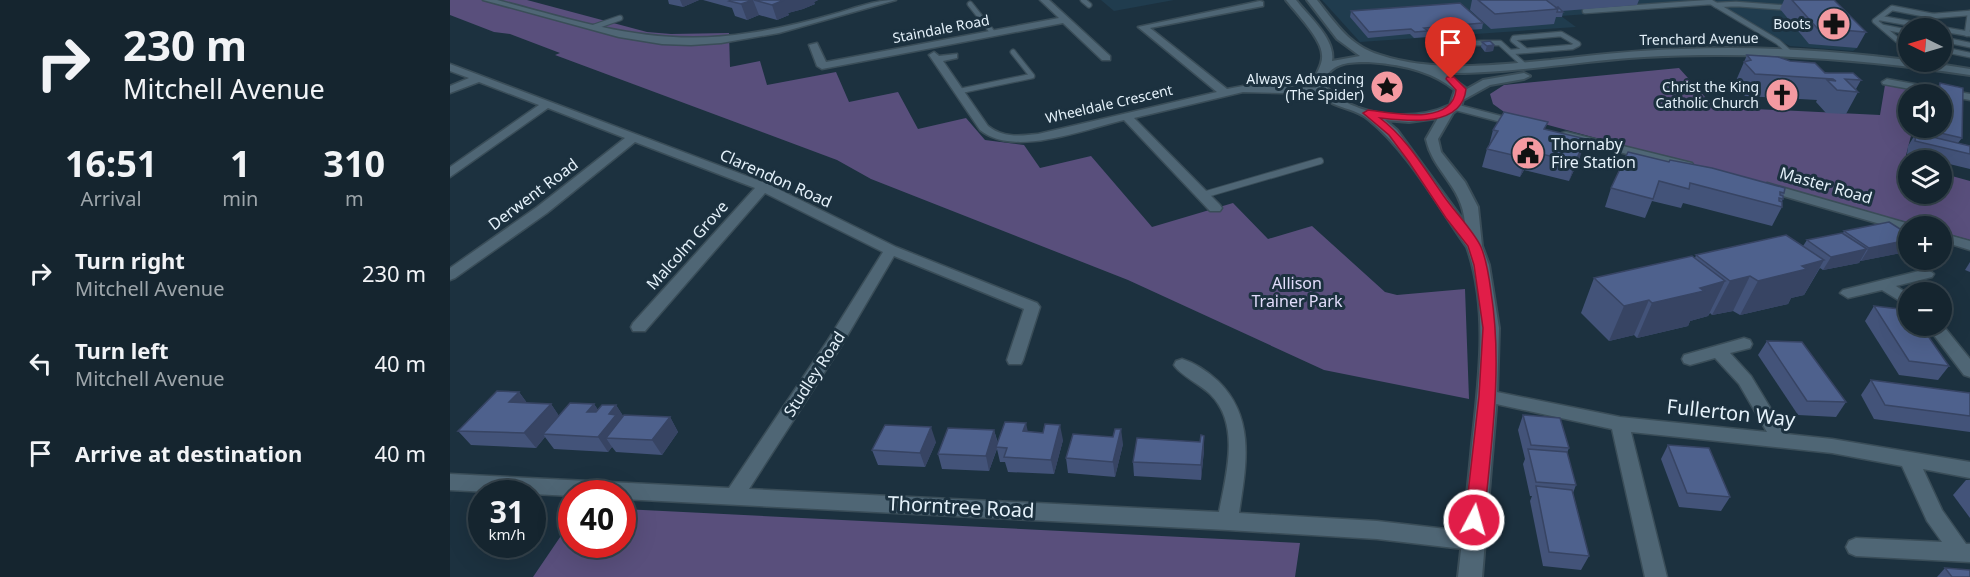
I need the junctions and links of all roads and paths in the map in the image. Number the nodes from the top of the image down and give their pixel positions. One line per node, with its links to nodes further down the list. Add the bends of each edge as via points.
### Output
1 (488, 0): 19 (street)
2 (890, 0): 19 (street, via 774,31 722,39 664,41)
3 (1044, 0): 17 (street)
4 (1083, 0): 8 (lane)
5 (1291, 0): 44 (street, via 1324,42 1328,54)
6 (1312, 0): 39 (street, via 1350,46)
7 (970, 4): 23 (lane)
8 (1089, 5)
9 (1716, 5): 10 (lane); 12 (lane); 34 (lane)
10 (1795, 8)
11 (1260, 9): 54 (street, via 1248,6 1143,27)
12 (1585, 11)
13 (1970, 13): 14 (lane); 24 (lane)
14 (1933, 16): 16 (lane, via 1896,8)
15 (620, 18): 19 (lane)
16 (1880, 18): 18 (lane); 20 (lane, via 1875,21)
17 (1065, 20): 23 (street, Staindale Road); 38 (street)
18 (1898, 22)
19 (594, 27)
20 (1881, 27): 21 (lane); 25 (lane)
21 (1898, 30)
22 (1952, 31): 24 (lane)
23 (993, 33): 28 (street, Staindale Road, via 824,70)
24 (1968, 34)
25 (1898, 41)
26 (1952, 41): 29 (lane)
27 (1466, 43): 33 (lane, via 1493,41)
28 (814, 45)
29 (1970, 45)
30 (1525, 50): 30 (lane, via 1572,47 1578,44 1561,34 1514,38); 33 (lane)
31 (1952, 51): 36 (lane)
32 (1013, 52): 52 (lane, via 1032,76)
33 (1511, 52): 42 (lane)
34 (1790, 53): 35 (street, Trenchard Avenue); 40 (street, Trenchard Avenue)
35 (1642, 54): 41 (street); 42 (street, Trenchard Avenue)
36 (1970, 55)
37 (954, 56): 52 (street, Wheeldale Crescent, via 936,57)
38 (1106, 58)
39 (1384, 60): 44 (street, via 1350,60); 45 (street)
40 (1898, 61)
41 (1656, 64): 50 (street, Trenchard Avenue, via 1807,64); 57 (street, Trenchard Avenue, via 1487,82)
42 (1524, 65): 45 (street, Trenchard Avenue)
43 (450, 67): 48 (street, Clarendon Road)
44 (1324, 68): 53 (street, via 1319,79)
45 (1428, 69): 57 (street, via 1451,79 1461,89)
46 (1952, 69): 47 (street, Trenchard Avenue)
47 (1970, 72)
48 (478, 78): 51 (street); 56 (street, Clarendon Road)
49 (1887, 82): 55 (street)
50 (1970, 82)
51 (450, 90)
52 (960, 91): 59 (street, Wheeldale Crescent, via 984,128 1003,138 1030,138)
53 (1325, 91): 54 (street, Wheeldale Crescent, via 1265,88); 58 (street)
54 (1224, 92): 59 (street, Wheeldale Crescent)
55 (1970, 97)
56 (547, 104): 62 (street, Clarendon Road); 65 (street)
57 (1454, 106): 58 (street, via 1409,118); 60 (street); 72 (street, via 1432,139 1471,207)
58 (1368, 113): 72 (street, via 1393,133)
59 (1126, 116): 68 (street)
60 (1535, 128)
61 (1557, 133): 64 (street)
62 (634, 137): 67 (street, Clarendon Road); 76 (street, Derwent Road, via 542,210)
63 (1320, 161): 68 (lane)
64 (1703, 170)
65 (450, 172)
66 (1759, 185): 70 (street, Master Road)
67 (763, 187): 74 (street, Clarendon Road); 80 (street, Malcolm Grove)
68 (1203, 195): 69 (street)
69 (1215, 208)
70 (1898, 225)
71 (1952, 240): 73 (street)
72 (1474, 246): 88 (street, via 1490,328)
73 (1970, 246)
74 (891, 250): 85 (street, Clarendon Road, via 1032,307); 94 (street, Studley Road)
75 (1928, 274): 77 (street)
76 (450, 275)
77 (1885, 285): 78 (street); 79 (street)
78 (1848, 293)
79 (1898, 294)
80 (639, 327)
81 (1943, 336): 87 (street)
82 (1744, 344): 83 (street)
83 (1718, 351): 84 (street); 90 (street, via 1745,380)
84 (1690, 359)
85 (1015, 360)
86 (1182, 365): 95 (street, via 1215,386 1232,409 1239,432)
87 (1970, 371)
88 (1487, 396): 89 (street, Fullerton Way); 96 (street)
89 (1620, 424): 90 (street, Fullerton Way); 100 (street)
90 (1781, 441): 91 (street, Fullerton Way)
91 (1909, 460): 92 (street, Fullerton Way); 98 (street, via 1934,515)
92 (1970, 471)
93 (450, 482): 94 (street, Thorntree Road)
94 (734, 496): 95 (street, Thorntree Road)
95 (1228, 521): 96 (street, Thorntree Road, via 1377,530)
96 (1472, 541): 99 (street)
97 (1856, 548): 98 (street)
98 (1965, 553)
99 (1470, 577)
100 (1656, 577)

